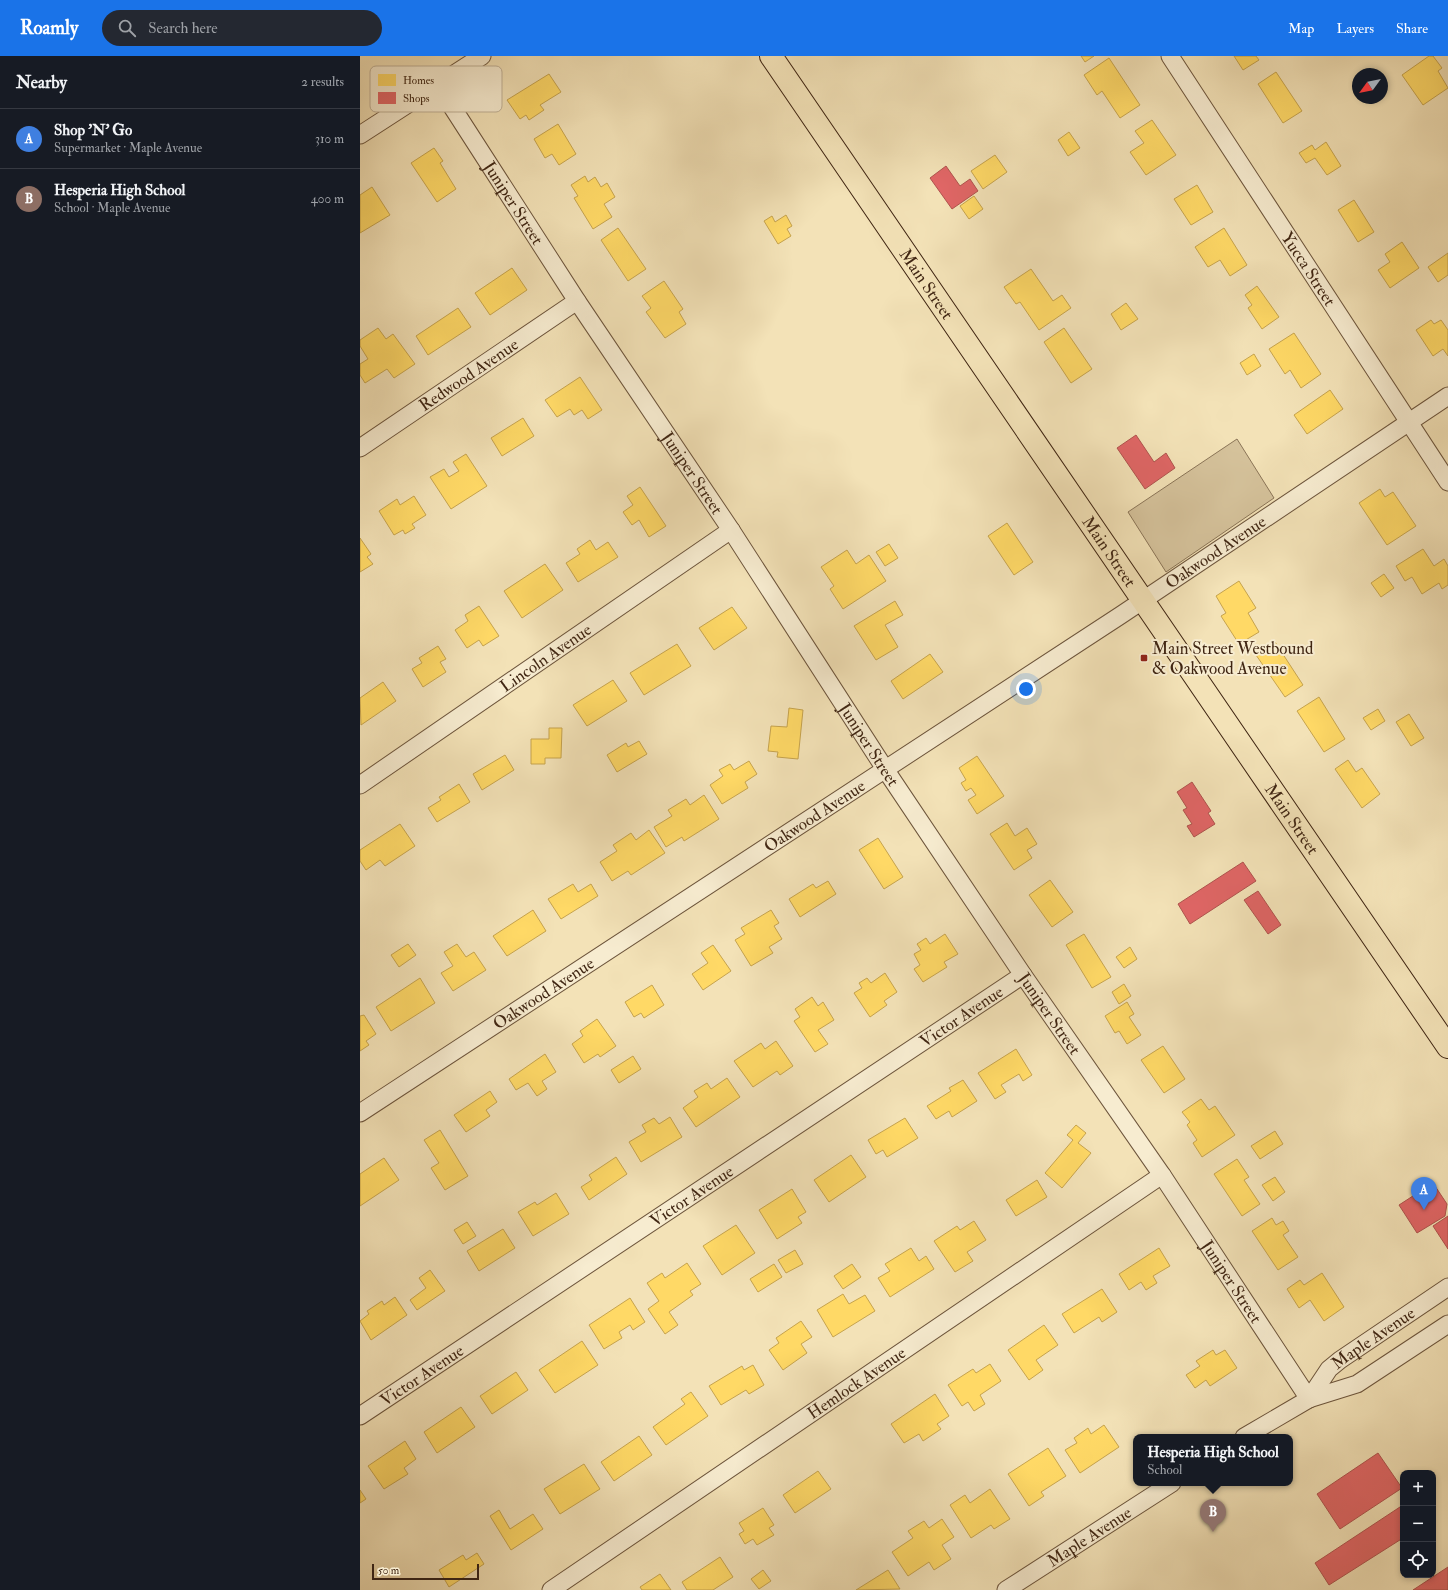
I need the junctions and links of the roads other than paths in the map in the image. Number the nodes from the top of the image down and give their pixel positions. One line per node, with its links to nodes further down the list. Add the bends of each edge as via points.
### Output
1 (482, 56): 4 (street)
2 (771, 56): 14 (main road, Main Street)
3 (1170, 56): 10 (street, Yucca Street)
4 (467, 66)
5 (396, 112): 7 (street)
6 (455, 112): 8 (street, Juniper Street)
7 (360, 135)
8 (577, 301): 11 (street, Redwood Avenue); 13 (street, Juniper Street)
9 (1448, 396): 10 (street, Oakwood Avenue)
10 (1408, 422): 12 (street, Yucca Street); 14 (street, Oakwood Avenue)
11 (360, 448)
12 (1448, 482)
13 (731, 530): 15 (street, Juniper Street); 16 (street, Lincoln Avenue)
14 (1144, 600): 15 (street, Oakwood Avenue); 18 (main road, Main Street)
15 (885, 769): 17 (street, Juniper Street); 19 (street, Oakwood Avenue)
16 (360, 785)
17 (1023, 975): 20 (street, Juniper Street); 24 (street, Victor Avenue)
18 (1448, 1047)
19 (360, 1113)
20 (1162, 1175): 23 (street, Juniper Street); 27 (street, Hemlock Avenue)
21 (1448, 1287): 23 (street, Maple Avenue, via 1340,1360 1329,1369)
22 (1448, 1324): 23 (street, Maple Avenue, via 1357,1384)
23 (1309, 1399): 25 (street, Maple Avenue)
24 (360, 1416)
25 (1249, 1434)
26 (1167, 1486): 28 (street, Maple Avenue)
27 (551, 1590)
28 (1006, 1590)

